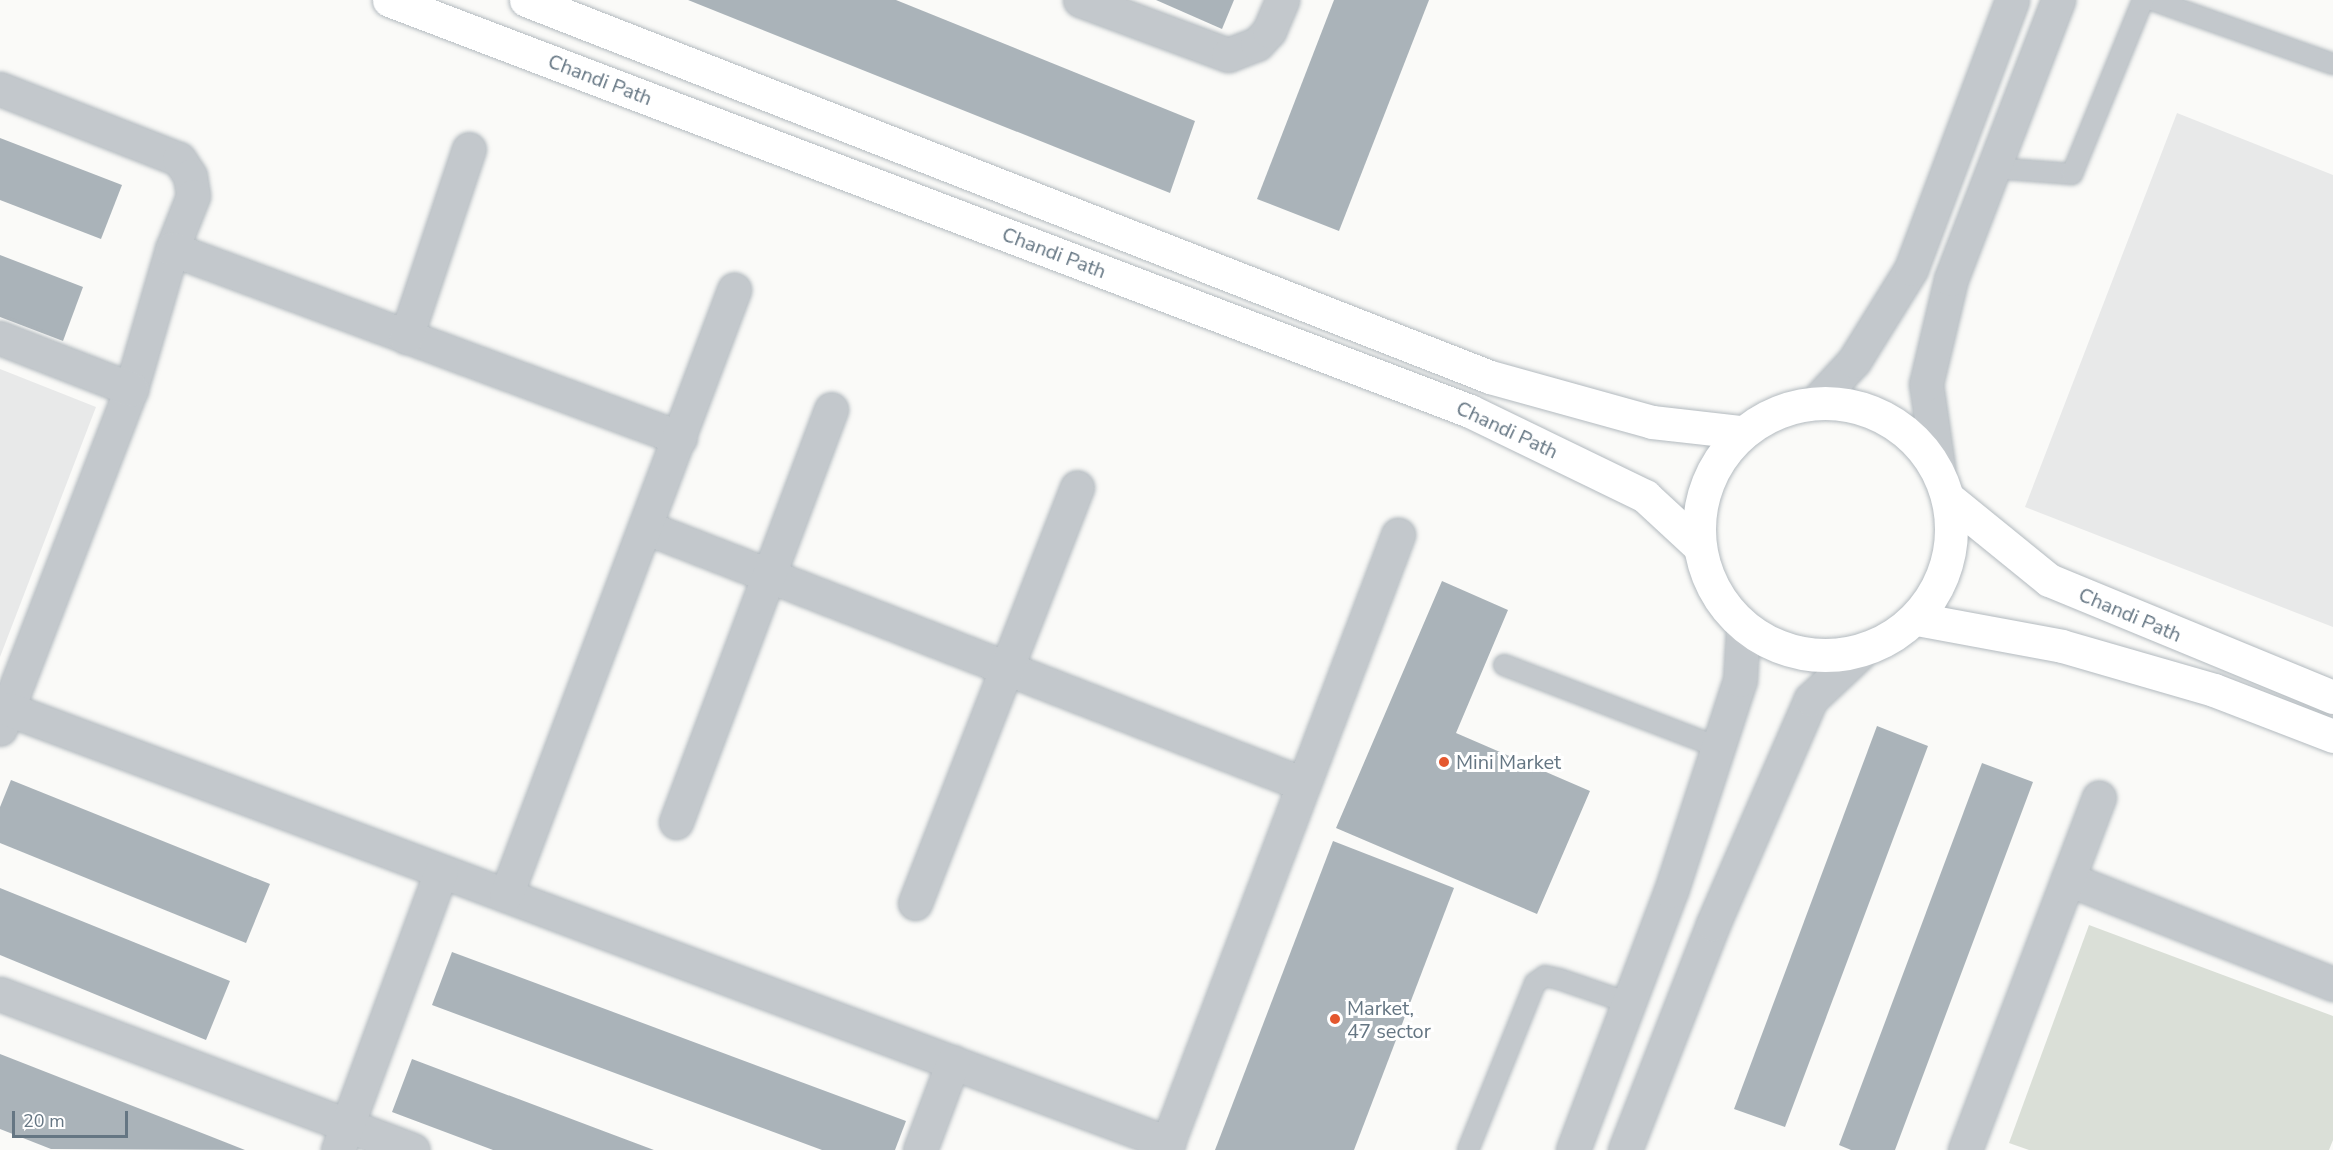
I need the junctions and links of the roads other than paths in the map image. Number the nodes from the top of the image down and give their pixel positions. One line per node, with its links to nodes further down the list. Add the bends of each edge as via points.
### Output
1 (389, 0): 26 (main road, Chandi Path, via 1470,411 1645,496)
2 (526, 0): 20 (main road, Chandi Path, via 1491,377 1652,422)
3 (1080, 0): 4 (street, via 1228,55 1257,44 1269,31)
4 (1282, 0)
5 (2012, 0): 18 (street, via 1911,269 1854,361)
6 (2058, 0): 12 (street)
7 (2143, 0): 12 (lane, via 2072,174)
8 (2152, 0): 9 (lane)
9 (2333, 64)
10 (0, 89): 13 (street, via 179,159 190,176 193,196)
11 (469, 149): 15 (street)
12 (1994, 168): 22 (street, via 1951,279 1926,384)
13 (172, 249): 15 (street); 17 (street)
14 (734, 290): 21 (street)
15 (406, 337): 21 (street)
16 (0, 338): 17 (street)
17 (131, 389): 34 (street)
18 (1816, 402): 20 (main road, via 1767,415); 22 (main road, Chandi Path, via 1865,408 1909,434)
19 (831, 409): 27 (street)
20 (1741, 432): 26 (main road, via 1722,453 1703,489)
21 (680, 438): 24 (street)
22 (1943, 486): 28 (main road, via 1952,527 1946,571); 33 (main road, Chandi Path, via 2049,580)
23 (1077, 487): 32 (street)
24 (645, 527): 27 (street); 42 (street)
25 (1398, 536): 37 (street)
26 (1698, 545): 29 (main road, via 1710,586)
27 (769, 576): 32 (street); 39 (street)
28 (1917, 619): 30 (main road); 35 (main road, via 2062,646 2214,690)
29 (1743, 628): 30 (main road, via 1784,651 1828,658); 36 (street, via 1740,680)
30 (1859, 654): 54 (street, via 1810,699 1713,924)
31 (1504, 665): 36 (lane)
32 (1006, 668): 37 (street); 43 (street)
33 (2333, 696)
34 (4, 719): 40 (street)
35 (2333, 736)
36 (1718, 747): 46 (street)
37 (1303, 784): 49 (street)
38 (2099, 798): 41 (street)
39 (676, 822)
40 (441, 871): 42 (street); 48 (street)
41 (2068, 879): 44 (street); 55 (street)
42 (506, 895): 47 (street)
43 (915, 903)
44 (2333, 984)
45 (0, 994): 48 (street)
46 (1629, 1003): 52 (lane, via 1545,976 1535,983); 53 (street)
47 (953, 1062): 49 (street); 51 (street)
48 (343, 1138): 50 (street)
49 (1166, 1146)
50 (412, 1150)
51 (920, 1150)
52 (1468, 1150)
53 (1573, 1150)
54 (1625, 1150)
55 (1965, 1150)

